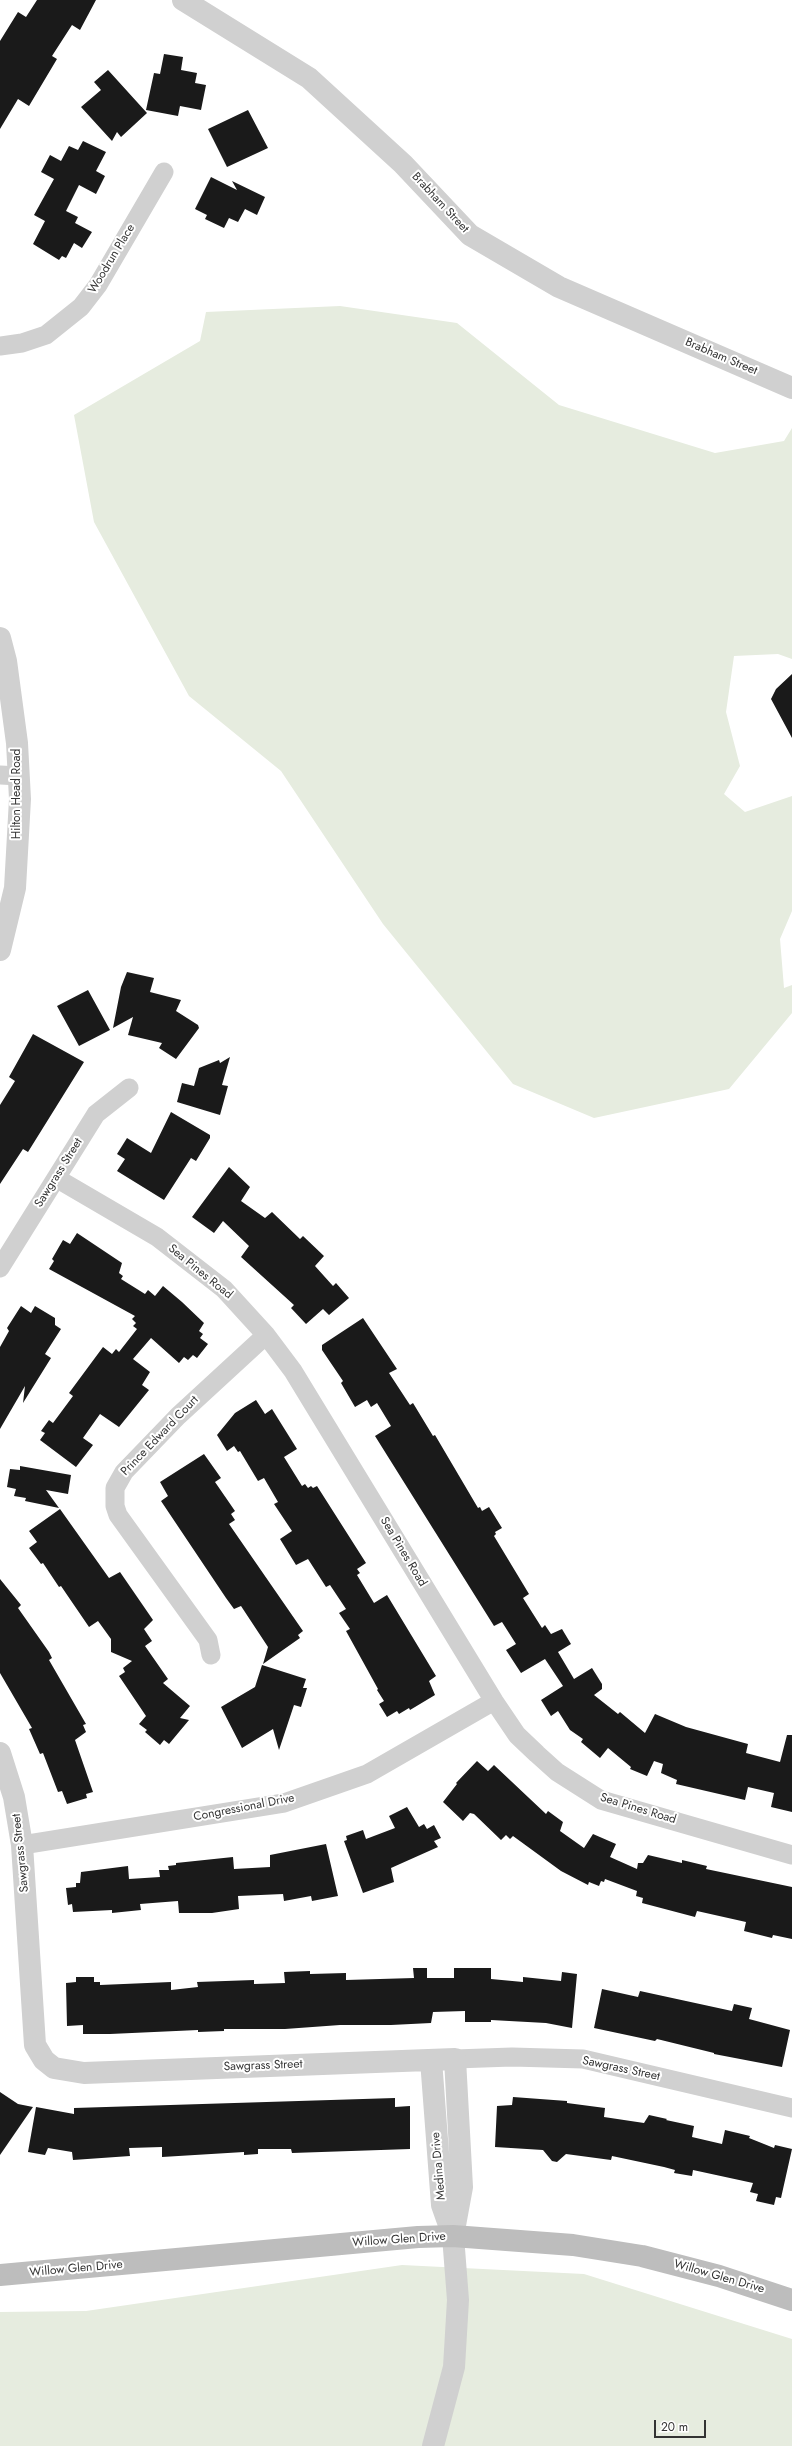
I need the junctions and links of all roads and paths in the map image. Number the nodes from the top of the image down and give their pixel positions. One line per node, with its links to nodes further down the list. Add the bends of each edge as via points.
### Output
1 (183, 0): 4 (street, Brabham Street, via 309,78 403,164 470,235 559,287)
2 (164, 172): 3 (street, Woodrun Place, via 98,285 81,307 46,335 22,343)
3 (0, 346)
4 (792, 388)
5 (0, 638): 6 (street, Hilton Head Road, via 6,661 17,743)
6 (10, 775): 7 (street, Hilton Head Road, via 20,799 16,888)
7 (0, 950)
8 (129, 1088): 9 (street, Sawgrass Street, via 96,1114)
9 (56, 1178): 10 (street, Sawgrass Street); 11 (street, Sea Pines Road, via 157,1237 224,1289)
10 (0, 1268)
11 (266, 1335): 12 (street, Prince Edward Court, via 178,1416 124,1472 115,1488 118,1515 208,1640); 13 (street, Sea Pines Road, via 293,1371)
12 (212, 1655)
13 (494, 1701): 15 (street, Congressional Drive, via 367,1774 284,1803); 16 (street, Sea Pines Road, via 518,1735 537,1754 579,1787 601,1800)
14 (0, 1753): 15 (street, Sawgrass Street, via 14,1797)
15 (22, 1845): 18 (street, Sawgrass Street, via 35,2045 44,2060 54,2068 84,2073)
16 (792, 1855)
17 (455, 2059): 18 (street, Sawgrass Street); 19 (street, Sawgrass Street, via 583,2059); 20 (street, Medina Drive, via 462,2186)
18 (430, 2060): 20 (street, Medina Drive, via 442,2205)
19 (792, 2108)
20 (453, 2236): 21 (main road, Willow Glen Drive, via 418,2237); 22 (main road, Willow Glen Drive, via 573,2245 642,2256 720,2276); 23 (street, via 458,2300 454,2367)
21 (0, 2275)
22 (792, 2300)
23 (433, 2446)

